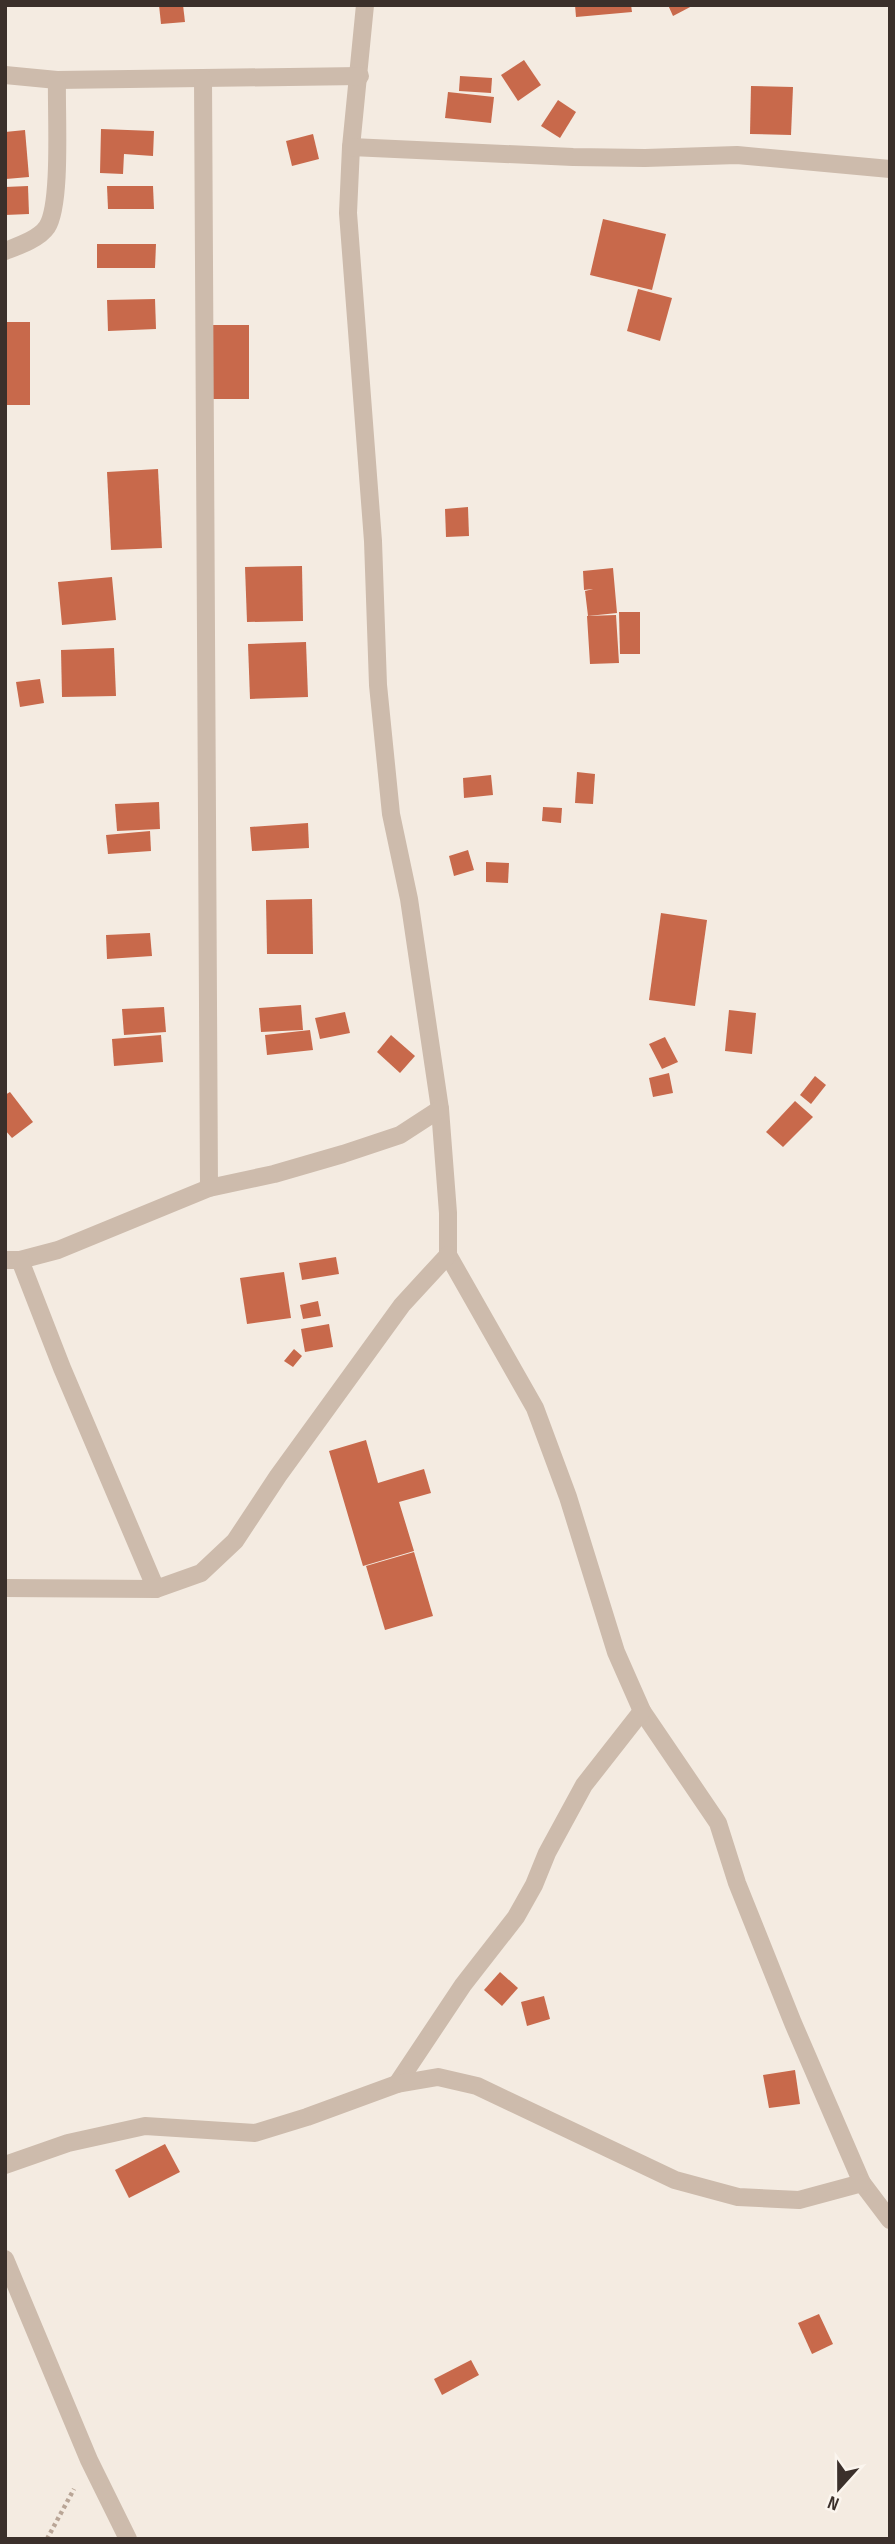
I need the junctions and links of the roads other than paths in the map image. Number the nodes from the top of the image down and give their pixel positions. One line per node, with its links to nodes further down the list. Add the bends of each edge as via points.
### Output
1 (365, 5): 3 (street)
2 (5, 75): 5 (street)
3 (360, 76): 4 (street); 6 (street)
4 (203, 78): 5 (street); 10 (street)
5 (57, 80): 8 (street, via 56,202 47,228 27,243)
6 (351, 147): 7 (street, via 573,157 737,155); 9 (street, via 348,213 379,685 391,814 409,899)
7 (890, 169)
8 (5, 251)
9 (440, 1109): 10 (street, via 400,1135 274,1174); 11 (street)
10 (209, 1188): 12 (street, via 58,1250)
11 (448, 1255): 14 (street, via 402,1305 235,1541 201,1573); 15 (street, via 535,1408 616,1652)
12 (13, 1260): 14 (street)
13 (5, 1588): 14 (street)
14 (156, 1588)
15 (642, 1711): 16 (street, via 584,1785 516,1917); 18 (street, via 718,1823 793,2023)
16 (397, 2084): 17 (street, via 255,2133 145,2126 68,2143); 18 (street, via 438,2077 477,2086 675,2179 738,2197 799,2200)
17 (5, 2165)
18 (862, 2183): 19 (street)
19 (890, 2220)
20 (5, 2259): 21 (street, via 89,2460)
21 (128, 2539)

